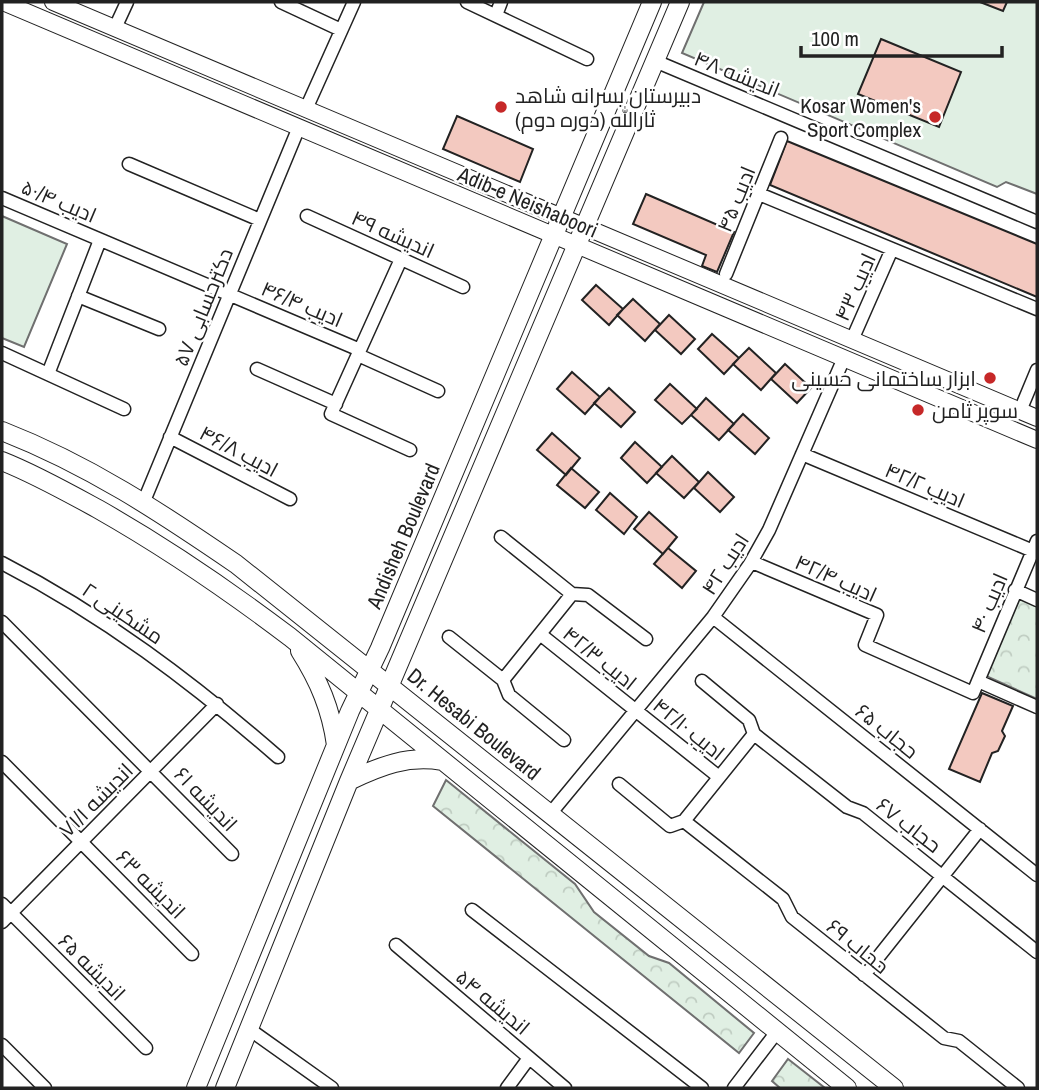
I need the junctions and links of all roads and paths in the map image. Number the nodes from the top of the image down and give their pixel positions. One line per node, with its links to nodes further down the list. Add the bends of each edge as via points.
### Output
1 (7, 2): 16 (street, Adib-e Neishaboori)
2 (53, 2): 11 (street, Adib-e Neishaboori)
3 (127, 2): 11 (street)
4 (281, 2): 12 (street)
5 (354, 2): 12 (street)
6 (467, 2): 10 (street)
7 (501, 2): 10 (street)
8 (652, 2): 22 (main road, Andisheh Boulevard)
9 (680, 2): 14 (main road)
10 (496, 15): 13 (street)
11 (115, 28): 15 (street, Adib-e Neishaboori)
12 (341, 30): 15 (street)
13 (587, 59)
14 (655, 61): 24 (street, اندیشه ۴۸); 25 (main road)
15 (306, 109): 22 (street, Adib-e Neishaboori)
16 (299, 127): 23 (street, دکترحسابی ۵۷); 26 (street, Adib-e Neishaboori)
17 (781, 138): 19 (street, ادیب ۴۵)
18 (129, 164): 23 (street)
19 (759, 194): 29 (street); 31 (street, ادیب ۴۵)
20 (2, 198): 27 (street, ادیب ۵۰/۴)
21 (307, 216): 30 (street, اندیشه ۴۹)
22 (561, 217): 25 (street, Adib-e Neishaboori); 26 (main road, Andisheh Boulevard)
23 (260, 220): 33 (street, دکترحسابی ۵۷)
24 (1037, 222)
25 (584, 227): 28 (main road); 37 (street, Adib-e Neishaboori)
26 (554, 235): 28 (street, Adib-e Neishaboori); 70 (main road, Andisheh Boulevard)
27 (100, 240): 33 (street, ادیب ۵۰/۴); 34 (street)
28 (577, 245): 40 (street, Adib-e Neishaboori); 74 (main road)
29 (892, 249): 35 (street); 37 (street, ادیب ۴۳)
30 (401, 259): 32 (street, اندیشه ۴۹); 38 (street)
31 (726, 274)
32 (464, 287)
33 (230, 294): 38 (street, ادیب ۴۶/۴); 50 (street, دکترحسابی ۵۷)
34 (78, 296): 36 (street); 43 (street)
35 (1037, 309)
36 (159, 329)
37 (852, 340): 47 (street, Adib-e Neishaboori)
38 (359, 352): 44 (street, ادیب ۴۶/۴); 46 (street)
39 (2, 353): 43 (street)
40 (844, 359): 51 (street, Adib-e Neishaboori); 53 (street, ادیب ۴۲)
41 (257, 369): 46 (street)
42 (1037, 370): 47 (street)
43 (48, 374): 45 (street)
44 (438, 391)
45 (124, 409)
46 (333, 409): 52 (street)
47 (1020, 411): 48 (street, Adib-e Neishaboori)
48 (1037, 418)
49 (2, 430): 56 (main road, Dr. Hesabi Boulevard)
50 (170, 437): 55 (street, ادیب ۴۶/۸); 56 (street, دکترحسابی ۵۷)
51 (1037, 440)
52 (410, 450)
53 (802, 454): 58 (street, ادیب ۴۲/۲); 59 (street, ادیب ۴۲)
54 (2, 461): 67 (main road, via 128,526 225,587)
55 (290, 499)
56 (144, 501): 70 (main road, Dr. Hesabi Boulevard, via 236,564)
57 (501, 537): 62 (street)
58 (1035, 546): 61 (street, ادیب ۴۰)
59 (752, 562): 64 (street, ادیب ۴۲); 73 (street, ادیب ۴۲/۴, via 877,615 865,645 973,693)
60 (2, 563): 76 (street, مشکینی ۲, via 124,635)
61 (1015, 590): 63 (street); 73 (street, ادیب ۴۰)
62 (572, 594): 66 (street); 69 (street, via 588,595)
63 (1037, 600)
64 (713, 617): 79 (street, ادیب ۴۲); 92 (street, حجاب ۶۵)
65 (2, 622): 86 (street)
66 (540, 634): 71 (street); 79 (street, ادیب ۴۲/۳)
67 (290, 636): 75 (main road); 82 (main road, via 327,699)
68 (449, 637): 71 (street)
69 (646, 639)
70 (370, 670): 74 (main road, Dr. Hesabi Boulevard); 75 (main road, Andisheh Boulevard)
71 (503, 680): 81 (street, via 509,695)
72 (702, 681): 80 (street, حجاب ۶۷, via 749,720)
73 (978, 681): 77 (street)
74 (389, 685): 78 (main road); 90 (main road, Dr. Hesabi Boulevard)
75 (359, 693): 78 (main road); 82 (main road, Andisheh Boulevard)
76 (217, 704): 83 (street, مشکینی ۲); 86 (street, اندیشه ۷۱/۱)
77 (1037, 708)
78 (380, 709): 84 (main road); 88 (main road)
79 (636, 711): 87 (street, ادیب ۴۲/۱۰); 90 (street, ادیب ۴۲)
80 (754, 734): 87 (street); 96 (street, حجاب ۶۷)
81 (564, 740)
82 (336, 747): 109 (main road, Andisheh Boulevard)
83 (278, 757)
84 (442, 761): 88 (main road, via 394,762); 104 (main road)
85 (2, 762): 93 (street, اندیشه ۶۳)
86 (153, 771): 93 (street, اندیشه ۷۱/۱); 94 (street, اندیشه ۶۱)
87 (719, 777): 91 (street)
88 (349, 780): 103 (main road)
89 (618, 784): 91 (street, via 670,826)
90 (550, 814): 117 (main road, Dr. Hesabi Boulevard)
91 (684, 821): 102 (street, حجاب ۶۹, via 783,899 792,917)
92 (979, 829): 95 (street, حجاب ۶۵); 96 (street)
93 (82, 842): 98 (street, اندیشه ۷۱/۱); 101 (street, اندیشه ۶۳)
94 (232, 853)
95 (1037, 875)
96 (943, 876): 100 (street, حجاب ۶۷); 102 (street)
97 (472, 910): 114 (street)
98 (5, 913): 106 (street, اندیشه ۶۵)
99 (396, 945): 107 (street, اندیشه ۵۴)
100 (1037, 953)
101 (192, 954)
102 (864, 975): 118 (street, حجاب ۶۹)
103 (249, 1030): 110 (main road); 111 (street)
104 (776, 1033): 115 (street); 116 (main road)
105 (2, 1045): 108 (street)
106 (146, 1048)
107 (529, 1058): 112 (street); 113 (street, اندیشه ۵۴)
108 (45, 1088)
109 (197, 1088)
110 (225, 1088)
111 (332, 1088)
112 (507, 1088)
113 (565, 1088)
114 (702, 1088)
115 (734, 1088)
116 (847, 1088)
117 (894, 1088)
118 (1018, 1088)

